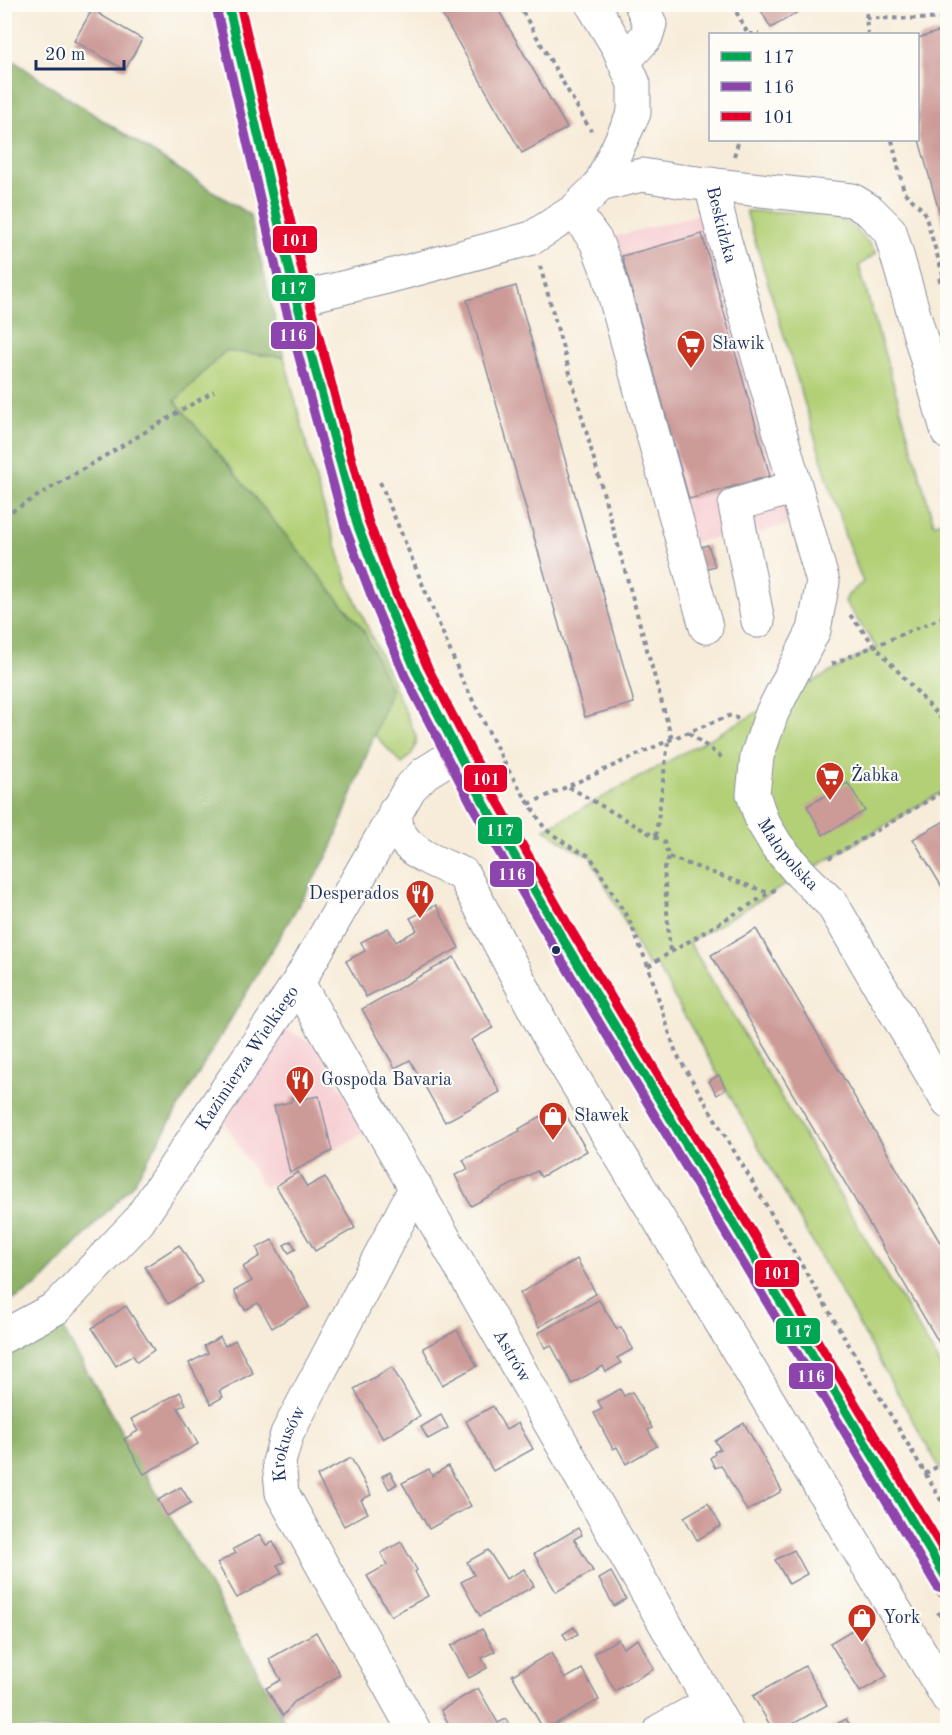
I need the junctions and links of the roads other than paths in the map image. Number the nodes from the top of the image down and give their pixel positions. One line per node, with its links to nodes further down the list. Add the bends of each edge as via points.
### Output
1 (228, 4): 8 (main road)
2 (592, 4): 4 (street)
3 (641, 4): 4 (street, via 650,24 646,37)
4 (624, 61): 6 (street, via 634,84 634,113)
5 (711, 184): 6 (street, via 642,176); 9 (street, Beskidzka, via 852,200 890,231); 10 (street, Beskidzka)
6 (600, 185): 7 (street)
7 (574, 211): 8 (street, via 532,238); 13 (street, via 596,241 609,275)
8 (296, 299): 14 (main road, via 357,524 417,672)
9 (948, 433)
10 (795, 487): 11 (street, Beskidzka); 12 (street, via 735,505)
11 (823, 582): 17 (street, Małopolska, via 814,630 772,713 757,756 753,794 777,846 832,904)
12 (758, 621)
13 (706, 627)
14 (457, 753): 15 (street, Kazimierza Wielkiego, via 425,772); 20 (main road, via 609,1017)
15 (395, 811): 16 (street, Kazimierza Wielkiego); 21 (street, via 398,832 407,844 462,874 550,1039)
16 (298, 983): 18 (street, Astrów); 19 (street, Kazimierza Wielkiego, via 138,1222 56,1308)
17 (948, 1102)
18 (416, 1187): 22 (street, Astrów); 23 (street, Krokusów, via 287,1434 279,1462 282,1493)
19 (4, 1336)
20 (948, 1582)
21 (948, 1698)
22 (718, 1717): 24 (street)
23 (414, 1731)
24 (661, 1731)

